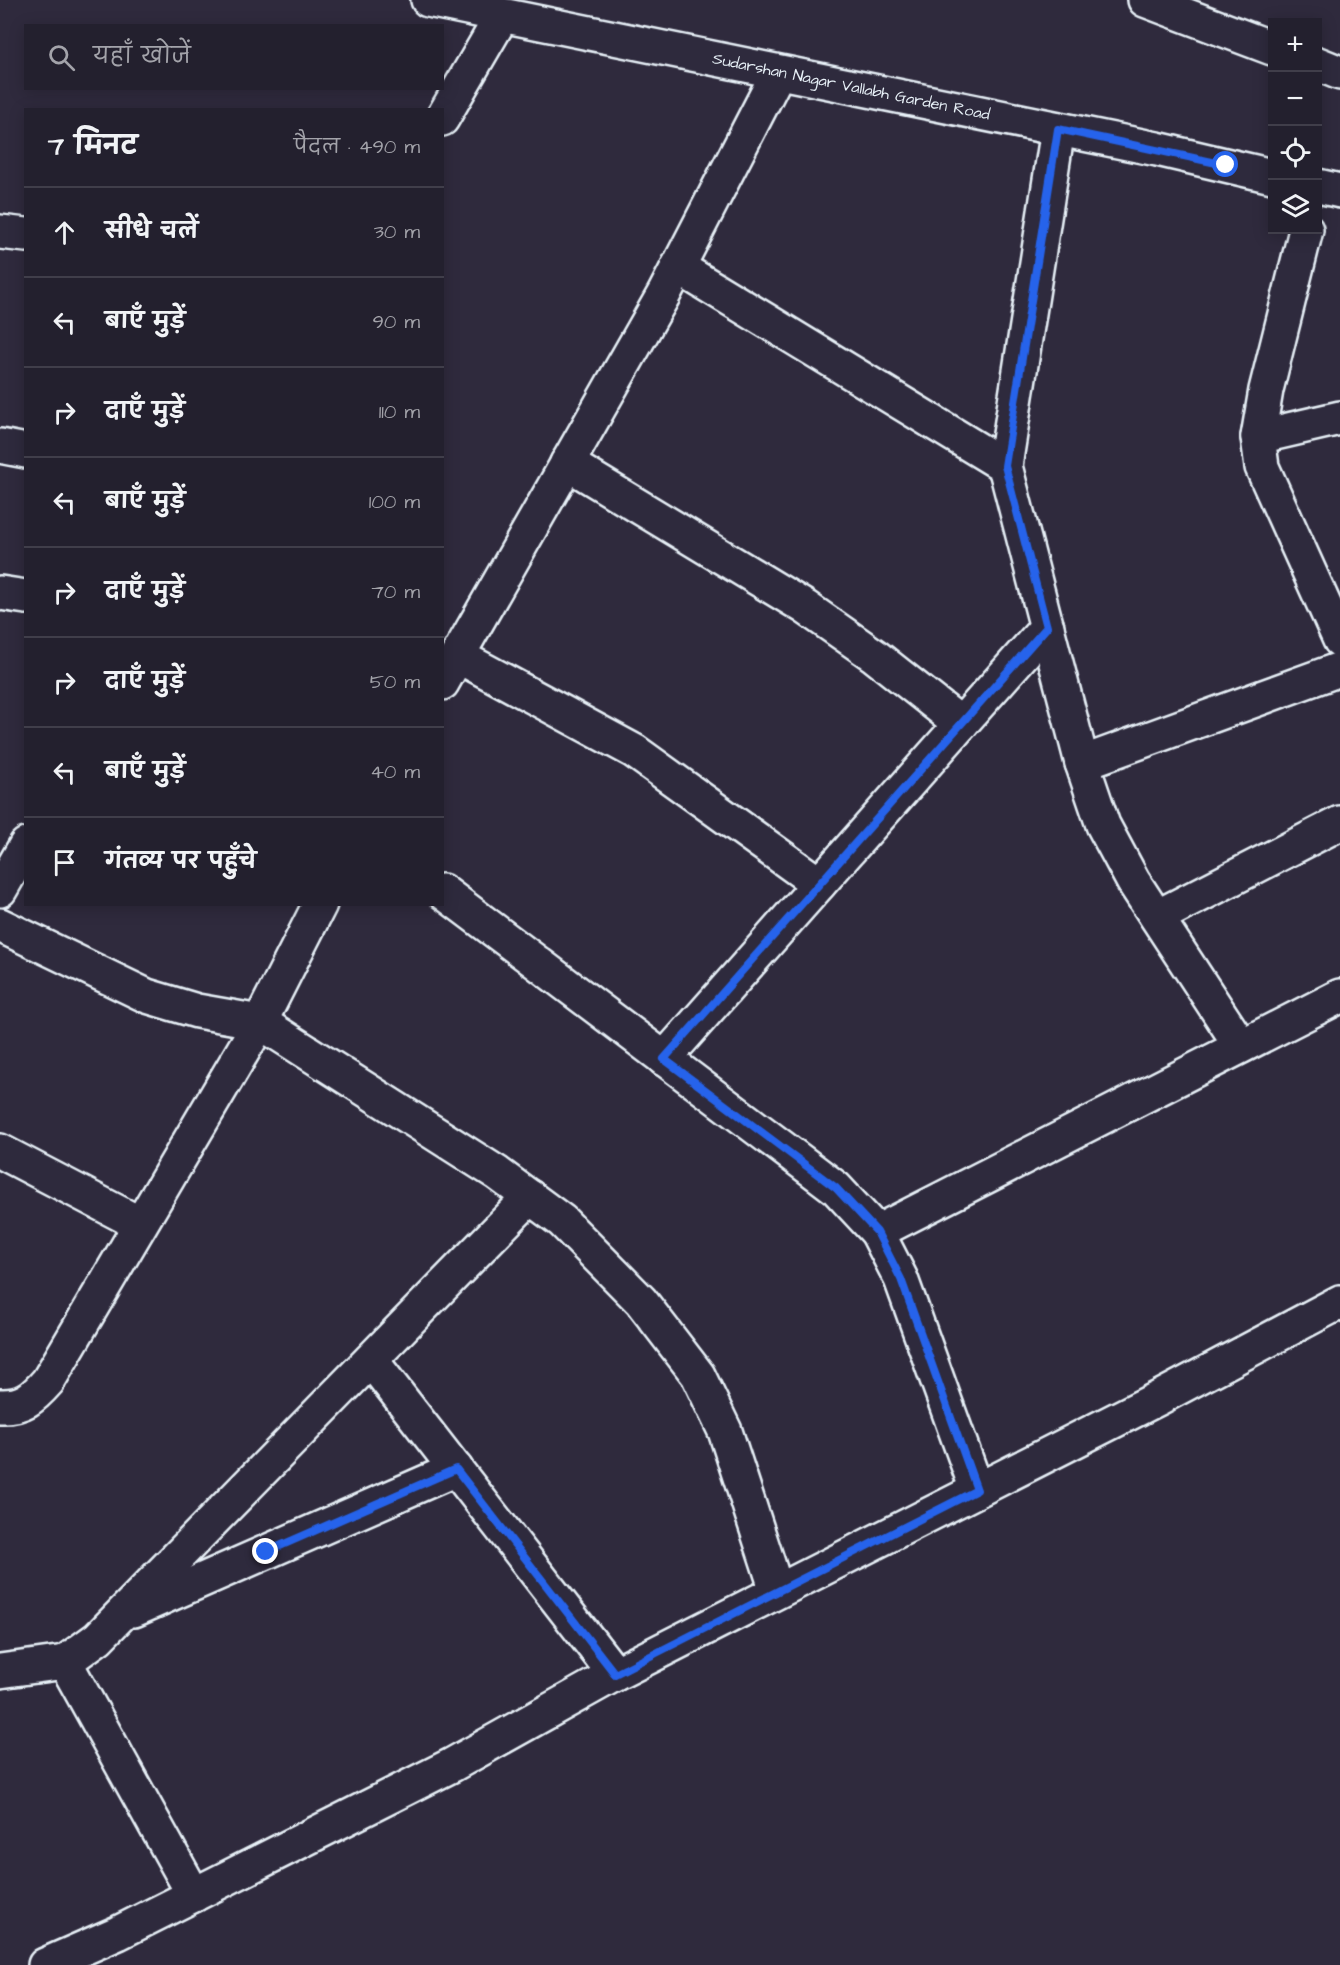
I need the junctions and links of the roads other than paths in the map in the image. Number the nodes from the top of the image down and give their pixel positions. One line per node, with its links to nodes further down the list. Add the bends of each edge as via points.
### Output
1 (428, 0): 3 (street, Sudarshan Nagar Vallabh Garden Road)
2 (1145, 0): 4 (street)
3 (502, 16): 6 (street, Sudarshan Nagar Vallabh Garden Road); 8 (street)
4 (1268, 46)
5 (1322, 66): 7 (street)
6 (778, 73): 9 (street, Sudarshan Nagar Vallabh Garden Road); 16 (street)
7 (1340, 73)
8 (444, 116)
9 (1058, 129): 10 (street, Sudarshan Nagar Vallabh Garden Road); 22 (street)
10 (1268, 175)
11 (1322, 187): 12 (street)
12 (1340, 191)
13 (0, 232): 15 (street)
14 (1305, 234): 18 (street)
15 (24, 235)
16 (678, 267): 21 (street); 22 (street)
17 (1340, 418): 18 (street)
18 (1258, 437): 26 (street, via 1262,467)
19 (0, 446): 20 (street)
20 (24, 451)
21 (567, 463): 27 (street); 29 (street, via 805,608)
22 (1005, 466): 25 (street)
23 (0, 593): 24 (street)
24 (24, 597)
25 (1047, 627): 29 (street); 30 (street)
26 (1340, 640)
27 (450, 669): 35 (street, via 634,751)
28 (1340, 669): 30 (street)
29 (961, 724): 35 (street)
30 (1082, 763): 39 (street, via 1103,825)
31 (1340, 823): 39 (street)
32 (0, 840): 33 (street)
33 (24, 844)
34 (24, 848): 36 (street)
35 (819, 884): 44 (street)
36 (0, 890)
37 (444, 893): 44 (street)
38 (319, 906): 42 (street)
39 (1157, 917): 43 (street)
40 (0, 925): 42 (street, via 147,996 197,1011)
41 (1340, 996): 43 (street)
42 (260, 1022): 46 (street); 47 (street)
43 (1241, 1046): 48 (street)
44 (664, 1059): 48 (street, via 836,1188)
45 (0, 1151): 47 (street)
46 (530, 1197): 50 (street); 54 (street, via 562,1221 641,1300 698,1376 725,1431)
47 (140, 1224): 51 (street, via 48,1381 33,1398 14,1407)
48 (877, 1232): 53 (street, via 901,1279)
49 (1340, 1302): 53 (street)
50 (371, 1360): 52 (street); 55 (street)
51 (0, 1406)
52 (456, 1469): 55 (street); 58 (street)
53 (977, 1490): 54 (street)
54 (777, 1591): 58 (street)
55 (118, 1617): 56 (street, via 98,1638)
56 (65, 1662): 57 (street); 59 (street)
57 (0, 1671)
58 (615, 1674): 59 (street, via 452,1765)
59 (195, 1895): 60 (street)
60 (45, 1965)

